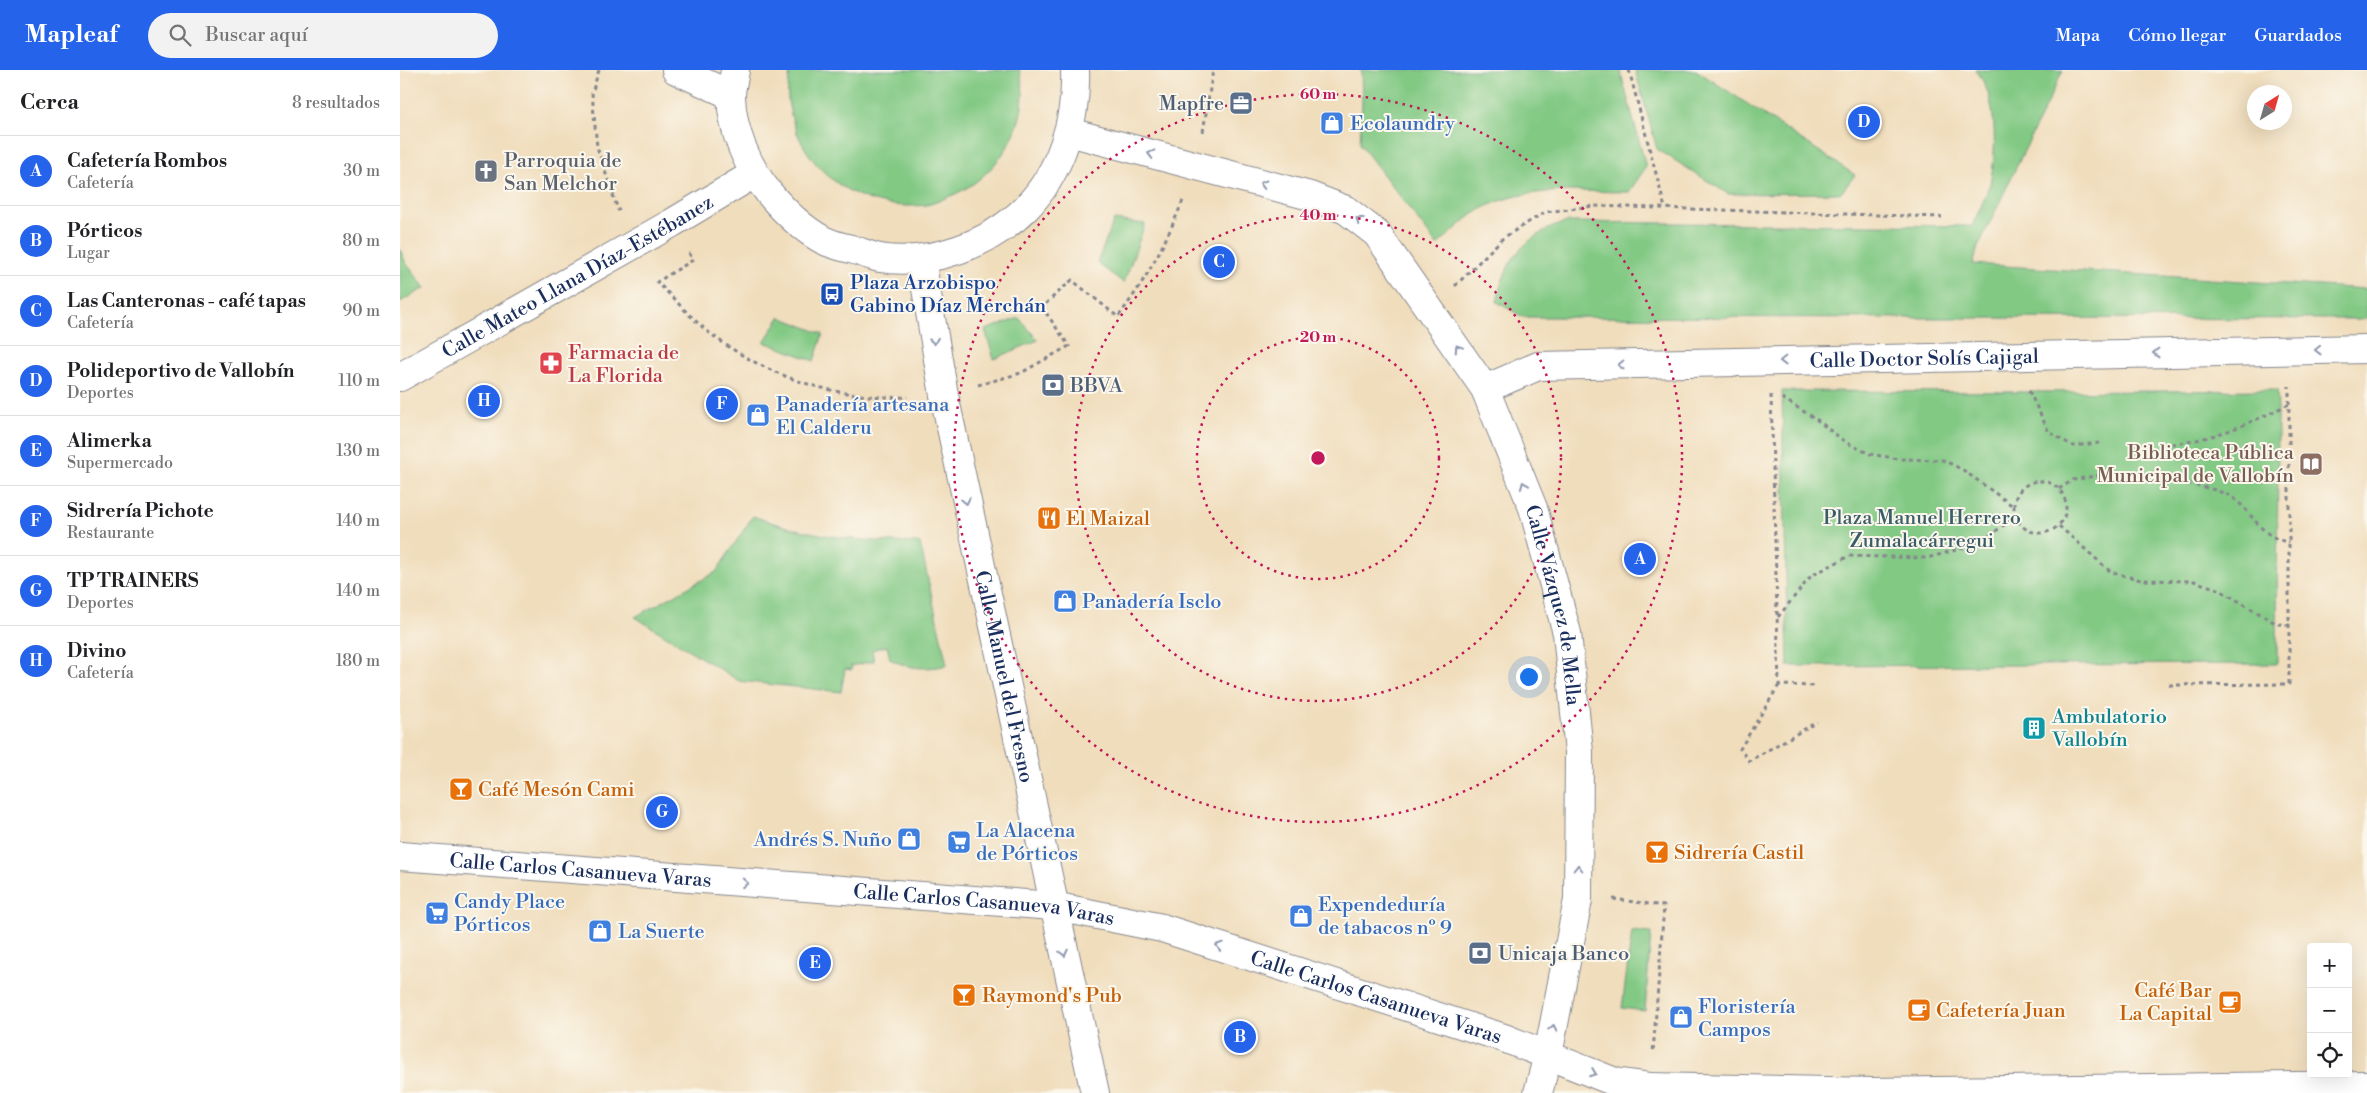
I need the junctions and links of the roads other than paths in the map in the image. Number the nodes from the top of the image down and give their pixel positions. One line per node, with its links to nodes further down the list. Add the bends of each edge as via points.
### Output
1 (676, 70): 3 (street)
2 (1074, 70): 4 (street, via 1076,96)
3 (733, 83): 5 (street, via 736,130)
4 (1069, 132): 6 (street, via 1051,174 1026,208 997,232 964,247); 9 (street, Calle Vázquez de Mella, one-way to 4, via 1377,234 1346,210 1310,196)
5 (754, 174): 6 (street, via 786,214 822,240 881,258); 8 (street, Calle Mateo Llana Díaz-Estébanez)
6 (921, 259): 11 (street, Calle Manuel del Fresno, one-way to 11, via 944,395)
7 (2367, 349): 9 (street, Calle Doctor Solís Cajigal, one-way to 9, via 1538,366)
8 (400, 377)
9 (1485, 389): 12 (street, Calle Vázquez de Mella, one-way to 9, via 1578,894 1579,752 1568,633 1533,508)
10 (400, 856): 11 (street, Calle Carlos Casanueva Varas, one-way to 11)
11 (1053, 906): 12 (street, Calle Carlos Casanueva Varas, one-way to 11, via 1162,928); 15 (street, Calle Manuel del Fresno, one-way to 15)
12 (1548, 1055): 14 (street, Calle Carlos Casanueva Varas, one-way to 14, via 1615,1082 1651,1087); 16 (street, Calle Vázquez de Mella)
13 (2367, 1085): 14 (street, Calle Carlos Casanueva Varas)
14 (1872, 1092)
15 (1095, 1093)
16 (1538, 1093)

